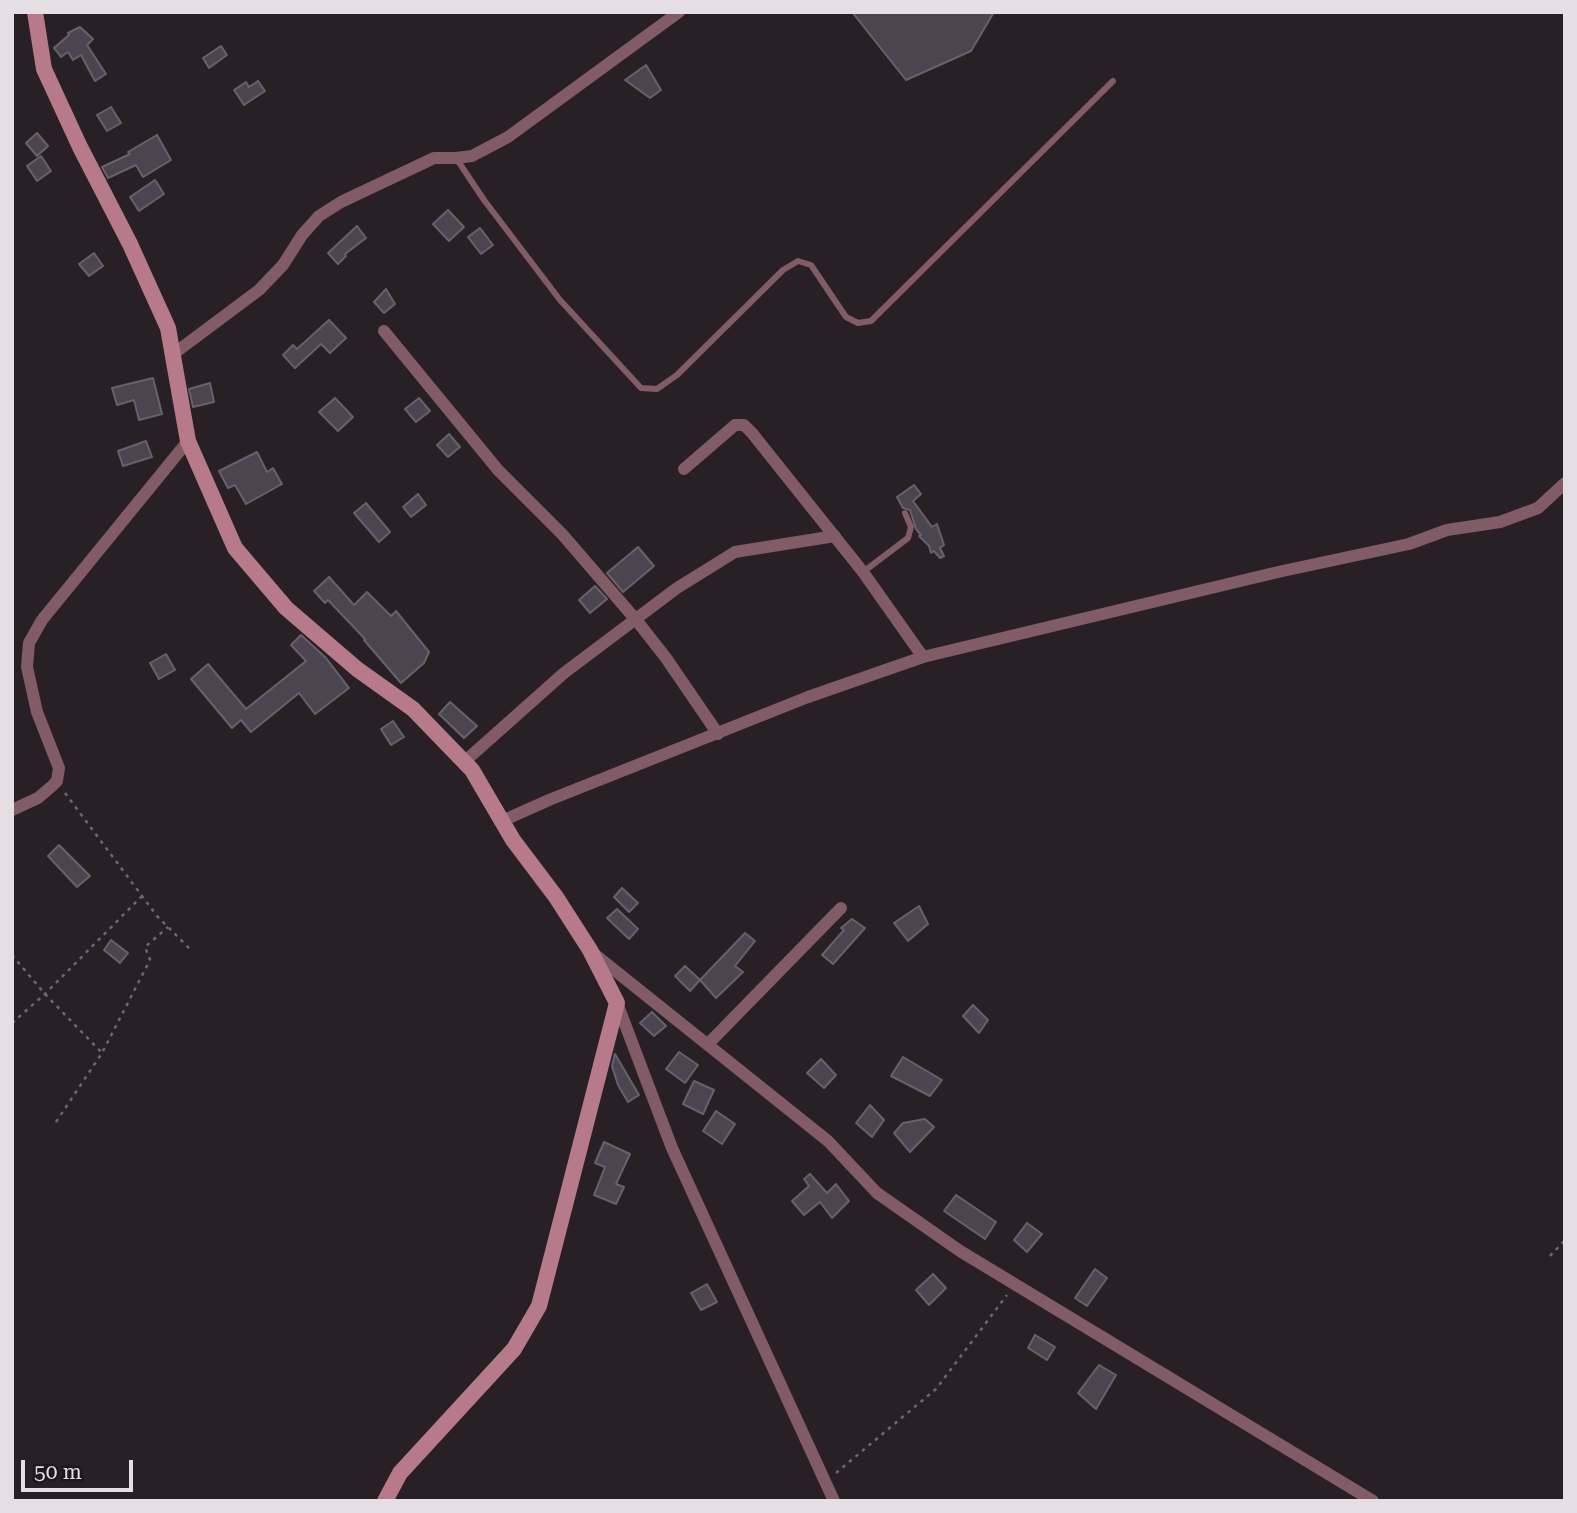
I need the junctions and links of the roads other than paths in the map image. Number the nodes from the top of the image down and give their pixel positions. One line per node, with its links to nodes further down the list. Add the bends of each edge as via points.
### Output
1 (35, 12): 6 (street, via 44,69 130,244 167,328)
2 (679, 12): 4 (street, via 508,137 472,156)
3 (1113, 81): 4 (lane, via 871,321 858,323 846,317 811,265 798,261 783,270 677,375 657,388 641,388 560,300)
4 (456, 158): 6 (street, via 434,158 319,216 259,290)
5 (384, 331): 13 (street, via 498,470 562,534)
6 (172, 355): 7 (street)
7 (188, 441): 16 (street, via 235,548 286,608 357,669 413,709); 17 (street, via 29,643 27,667 37,712 60,768 57,781 38,798)
8 (684, 469): 11 (street, via 735,425 744,425)
9 (1565, 483): 14 (street, via 1538,508 1500,522 1447,530 1409,544)
10 (905, 513): 12 (lane, via 911,527 908,538)
11 (835, 536): 12 (street); 13 (street, via 735,552 677,588)
12 (863, 572): 14 (street)
13 (637, 621): 15 (street); 16 (street, via 564,673)
14 (923, 657): 15 (street)
15 (718, 734): 18 (street)
16 (464, 762): 18 (street)
17 (12, 810)
18 (502, 821): 20 (street)
19 (841, 908): 22 (street)
20 (590, 950): 21 (street); 22 (street)
21 (617, 1003): 23 (street, via 539,1306 514,1349 400,1473); 24 (street, via 671,1148)
22 (708, 1044): 25 (street, via 828,1141 877,1192 960,1251)
23 (385, 1501)
24 (834, 1501)
25 (1373, 1501)

